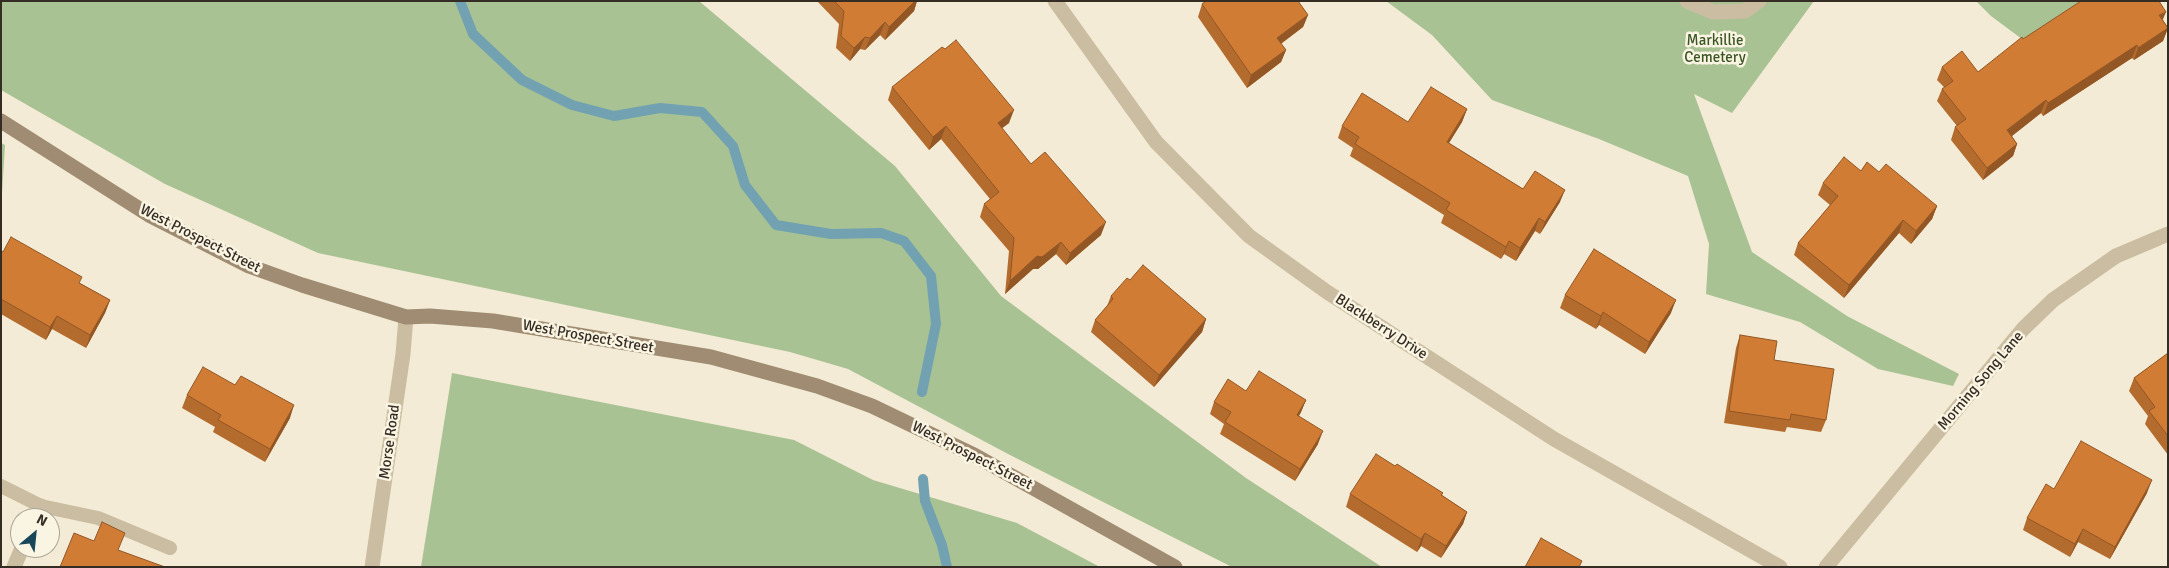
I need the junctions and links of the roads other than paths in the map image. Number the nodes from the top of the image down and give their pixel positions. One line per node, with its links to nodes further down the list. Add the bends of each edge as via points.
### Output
1 (1055, 1): 13 (street, Blackberry Drive, via 1156,142 1249,236 1327,292 1554,439)
2 (1688, 1): 3 (street, via 1713,12 1745,11)
3 (1759, 1)
4 (1, 121): 6 (street, West Prospect Street, via 149,215 249,266)
5 (2168, 234): 14 (street, Morning Song Lane, via 2116,256 2053,300 2023,330)
6 (406, 317): 11 (street, Morse Road); 12 (street, West Prospect Street, via 493,321 531,327 711,358 817,386 872,406 974,455)
7 (1, 486): 8 (lane)
8 (32, 508)
9 (60, 514): 10 (lane, via 98,518)
10 (170, 548)
11 (372, 567)
12 (1175, 567)
13 (1780, 567)
14 (1826, 567)

